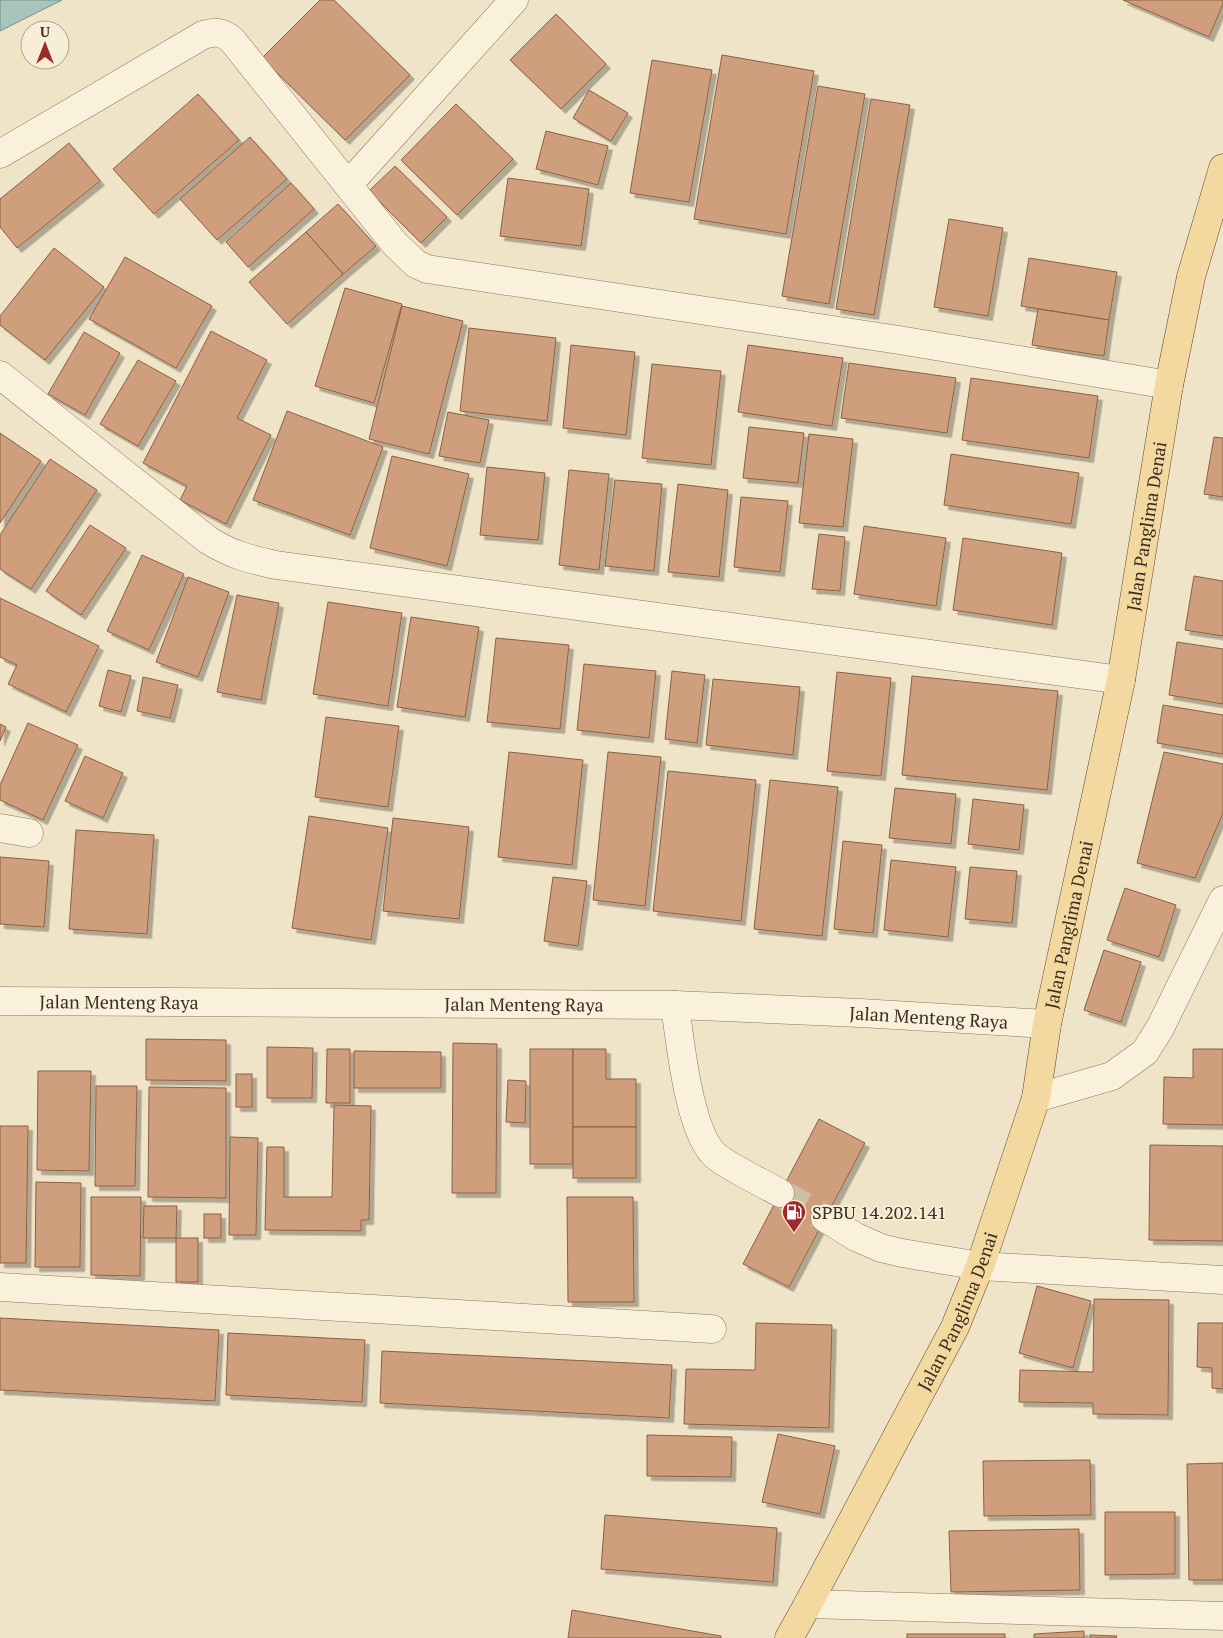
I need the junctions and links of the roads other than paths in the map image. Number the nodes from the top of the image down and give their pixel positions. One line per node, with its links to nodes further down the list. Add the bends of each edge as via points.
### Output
1 (514, 0): 4 (street)
2 (0, 154): 4 (street, via 203,35 220,32 232,40)
3 (1223, 168): 6 (main road, Jalan Panglima Denai, via 1191,277)
4 (348, 185): 6 (street, via 406,255 427,269 900,340)
5 (0, 375): 7 (street, via 208,540 247,559)
6 (1169, 385): 7 (main road, Jalan Panglima Denai)
7 (1121, 680): 14 (main road, Jalan Panglima Denai)
8 (0, 828): 9 (street)
9 (29, 833)
10 (1223, 900): 11 (street)
11 (1213, 940): 15 (street, via 1145,1052 1112,1076)
12 (0, 1001): 13 (street, Jalan Menteng Raya)
13 (675, 1005): 14 (street, Jalan Menteng Raya); 16 (street, via 692,1110 703,1138 715,1156)
14 (1047, 1024): 15 (main road, Jalan Panglima Denai)
15 (1036, 1098): 18 (main road, Jalan Panglima Denai)
16 (780, 1193)
17 (825, 1218): 18 (street, via 881,1248)
18 (980, 1266): 19 (street); 22 (main road, Jalan Panglima Denai, via 955,1327)
19 (1223, 1280)
20 (0, 1287): 21 (street)
21 (712, 1329)
22 (808, 1604): 23 (street); 24 (main road, Jalan Panglima Denai)
23 (1223, 1616)
24 (789, 1638)

